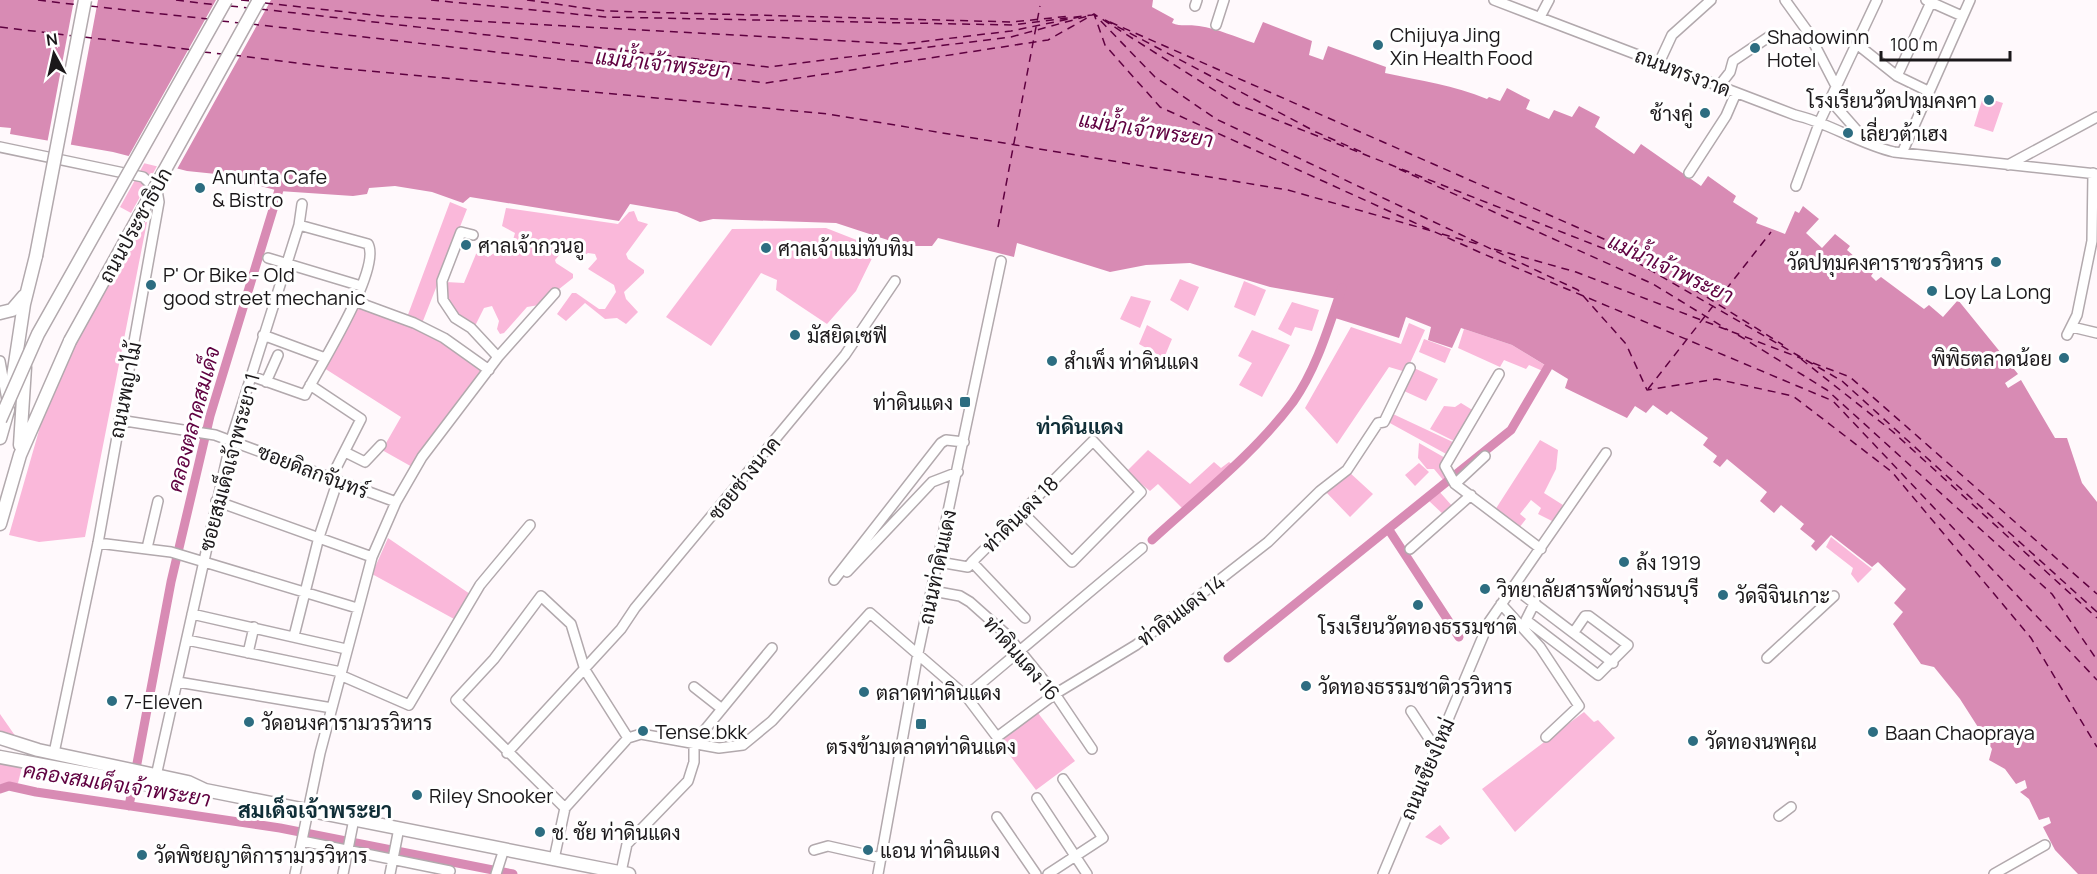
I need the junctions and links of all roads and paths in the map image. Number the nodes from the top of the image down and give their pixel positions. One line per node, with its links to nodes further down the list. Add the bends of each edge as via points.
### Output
1 (85, 0): 42 (main road, bridge)
2 (226, 0): 59 (main road, ถนนประชาธิปก, bridge, via 38,334)
3 (259, 0): 67 (main road, ถนนประชาธิปก, bridge, via 70,341)
4 (1224, 0): 14 (street)
5 (1494, 0): 13 (street, ถนนทรงวาด)
6 (1549, 0): 13 (street)
7 (1711, 0): 17 (street, via 1672,35)
8 (1785, 0): 20 (street, via 1799,16)
9 (1877, 0): 16 (street)
10 (1970, 0): 12 (street)
11 (1930, 1): 12 (street); 18 (street)
12 (1962, 16): 21 (street)
13 (1540, 17): 17 (street, ถนนทรงวาด)
14 (1216, 25)
15 (1770, 36): 19 (street, via 1733,61)
16 (1858, 45): 18 (street); 20 (street)
17 (1659, 63): 19 (street, ถนนทรงวาด)
18 (1898, 76): 21 (street)
19 (1719, 86): 22 (street, ถนนทรงวาด)
20 (1837, 88): 23 (street)
21 (1928, 91): 28 (street)
22 (1737, 93): 25 (street, ถนนทรงวาด); 30 (street)
23 (1831, 101): 25 (street); 27 (street)
24 (2097, 117): 29 (street)
25 (1820, 121): 27 (street, ถนนทรงวาด); 32 (street)
26 (0, 147): 60 (street, ถนนพญาไม้, via 123,171 143,177 157,190 158,215)
27 (1870, 147): 28 (street, ถนนทรงวาด)
28 (1902, 153): 29 (street, ถนนทรงวาด)
29 (2008, 165): 31 (street, ถนนทรงวาด)
30 (1689, 173)
31 (2095, 174): 36 (street)
32 (1797, 186)
33 (303, 204): 34 (street, ซอยสมเด็จเจ้าพระยา 1)
34 (299, 225): 39 (street, ซอยสมเด็จเจ้าพระยา 1); 41 (street, via 368,244 371,248)
35 (473, 235): 49 (street, via 461,232 442,281 442,295 455,318 471,328)
36 (2095, 243): 46 (street, via 2070,331)
37 (268, 258): 39 (street)
38 (1001, 261): 63 (street, ถนนท่าดินแดง)
39 (285, 264): 41 (street); 47 (street, ซอยสมเด็จเจ้าพระยา 1)
40 (895, 281): 109 (street, ซอยช่างนาค, via 845,356)
41 (361, 286): 44 (street)
42 (28, 293): 45 (main road, via 12,310); 58 (main road); 67 (main road, ถนนประชาธิปก)
43 (555, 294): 49 (street)
44 (357, 303): 50 (street); 53 (street, via 444,338)
45 (0, 313)
46 (2097, 333)
47 (263, 335): 50 (street); 55 (street, ซอยสมเด็จเจ้าพระยา 1)
48 (278, 355): 56 (street)
49 (498, 357): 53 (street)
50 (325, 358): 57 (street)
51 (0, 361): 58 (street)
52 (1410, 368): 113 (street, ท่าดินแดง 14, via 1384,422 1378,423 1347,470 1268,542 1136,645)
53 (489, 370): 75 (street, via 422,457)
54 (1499, 374): 71 (street, via 1445,466)
55 (251, 376): 56 (street); 62 (street, ซอยสมเด็จเจ้าพระยา 1)
56 (266, 382): 57 (street, via 303,396)
57 (310, 385): 65 (street, via 361,419)
58 (9, 407): 61 (main road)
59 (0, 420)
60 (119, 420): 62 (street, ซอยดิลกจันทร์, via 199,431); 80 (street, ถนนพญาไม้)
61 (0, 438)
62 (231, 440): 70 (street, ซอยดิลกจันทร์); 74 (street, ซอยสมเด็จเจ้าพระยา 1)
63 (964, 442): 69 (street, ถนนท่าดินแดง); 69 (street, via 941,443 835,582 932,482)
64 (381, 445): 65 (street, via 365,462)
65 (345, 452): 70 (street)
66 (1606, 453): 84 (street, ถนนเชียงใหม่)
67 (20, 454): 77 (main road, ถนนประชาธิปก)
68 (1485, 456): 71 (street)
69 (957, 472): 87 (street, ถนนท่าดินแดง)
70 (335, 479): 75 (street, ซอยดิลกจันทร์); 79 (street)
71 (1455, 484): 72 (street)
72 (1471, 495): 83 (street); 84 (street)
73 (158, 501): 81 (street)
74 (216, 501): 79 (street); 86 (street, ซอยสมเด็จเจ้าพระยา 1)
75 (396, 502): 85 (street)
76 (1022, 512): 76 (street, ท่าดินเดง 18, via 1093,441 1141,492 1076,561 1070,561); 88 (street, ท่าดินเดง 18)
77 (0, 524)
78 (530, 525): 110 (street, via 480,585 409,705)
79 (319, 537): 85 (street); 90 (street)
80 (98, 543): 81 (street); 124 (street, ถนนพญาไม้)
81 (147, 548): 86 (street)
82 (1142, 549): 104 (street)
83 (1410, 549)
84 (1541, 549): 89 (street, ถนนเชียงใหม่)
85 (372, 557): 95 (street)
86 (203, 560): 90 (street); 96 (street, ซอยสมเด็จเจ้าพระยา 1)
87 (939, 562): 88 (street, ท่าดินเดง 18, via 962,568); 91 (street, ถนนท่าดินแดง)
88 (972, 562): 97 (street)
89 (1514, 588): 93 (street); 94 (street, ถนนเชียงใหม่)
90 (304, 590): 95 (street); 100 (street)
91 (933, 591): 104 (street, ท่าดินแดง 16, via 970,602); 106 (street, ถนนท่าดินแดง)
92 (1834, 596): 107 (street)
93 (1535, 602): 99 (street); 108 (street, via 1526,620 1594,674 1600,675)
94 (1501, 603): 118 (street, via 1540,647 1579,706); 122 (street, ถนนเชียงใหม่, via 1489,622)
95 (357, 608): 103 (street)
96 (192, 614): 98 (street); 101 (street, ซอยสมเด็จเจ้าพระยา 1)
97 (1025, 618)
98 (254, 627): 100 (street); 105 (street)
99 (1574, 632): 108 (street); 108 (street, via 1589,616 1624,640 1627,648)
100 (294, 636): 103 (street)
101 (187, 640): 105 (street); 111 (street, ซอยสมเด็จเจ้าพระยา 1)
102 (772, 648): 116 (street)
103 (346, 649): 110 (street)
104 (1021, 651): 113 (street, ท่าดินแดง 16); 114 (street)
105 (248, 652): 110 (street)
106 (918, 653): 114 (street, ท่าดินแดง 14); 121 (street, ท่าดินแดง 14, via 870,613 772,721 743,744 719,748); 148 (street, ถนนท่าดินแดง)
107 (1767, 658)
108 (1613, 663)
109 (585, 670): 120 (street); 125 (street, ซอยช่างนาค); 125 (street, via 571,624 541,596 456,700)
110 (340, 674): 115 (street)
111 (178, 682): 115 (street); 129 (street, ซอยสมเด็จเจ้าพระยา 1)
112 (694, 687): 116 (street)
113 (1056, 694): 114 (street, ท่าดินแดง 14, via 997,737); 123 (street, ท่าดินแดง 16)
114 (966, 696)
115 (332, 708): 136 (street)
116 (722, 709): 121 (street)
117 (1411, 711): 122 (street, via 1430,740)
118 (1546, 737)
119 (0, 738): 124 (main road)
120 (628, 738): 121 (street, via 641,734); 135 (street)
121 (694, 743): 151 (street, via 688,781 627,844)
122 (1437, 744): 160 (street, ถนนเชียงใหม่)
123 (1092, 749)
124 (54, 753): 127 (main road); 128 (main road)
125 (507, 753): 135 (street)
126 (0, 757): 127 (main road)
127 (51, 766): 128 (main road)
128 (119, 773): 130 (main road)
129 (156, 776): 130 (main road); 132 (main road)
130 (138, 777): 132 (main road, via 166,788)
131 (1064, 779): 146 (street, via 1103,838)
132 (206, 790): 136 (main road)
133 (1037, 798): 146 (street)
134 (1791, 807): 137 (street)
135 (566, 808): 149 (street)
136 (310, 810): 139 (main road); 141 (street)
137 (1779, 816)
138 (997, 817): 157 (street)
139 (354, 819): 140 (main road); 143 (street)
140 (398, 834): 145 (main road); 147 (street)
141 (302, 839): 143 (street); 152 (street)
142 (2045, 845): 161 (street)
143 (348, 849): 147 (street); 153 (street)
144 (813, 850): 148 (street, via 828,846)
145 (503, 855): 149 (main road); 155 (street)
146 (1076, 856): 158 (street); 159 (street)
147 (393, 857): 150 (street); 154 (street)
148 (881, 858): 156 (street, ถนนท่าดินแดง)
149 (554, 859): 151 (main road)
150 (450, 871)
151 (619, 873)
152 (295, 874)
153 (343, 874)
154 (390, 874)
155 (496, 874)
156 (878, 874)
157 (1036, 874)
158 (1047, 874)
159 (1088, 874)
160 (1383, 874)
161 (1994, 874)

